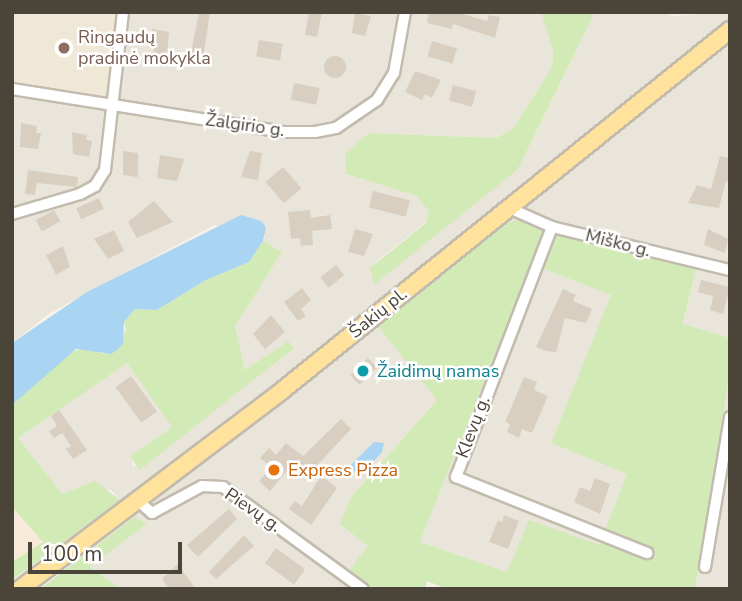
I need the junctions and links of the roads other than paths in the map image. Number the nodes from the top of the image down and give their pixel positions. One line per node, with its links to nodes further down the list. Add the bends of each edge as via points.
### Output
1 (123, 12): 5 (street)
2 (405, 12): 5 (street, Žalgirio g., via 394,73 377,100 336,128 284,132)
3 (730, 30): 6 (main road, Šakių pl.)
4 (12, 89): 5 (street, Žalgirio g.)
5 (114, 104): 7 (street, via 107,162 95,186)
6 (509, 208): 8 (street, Miško g.); 11 (main road, Šakių pl.)
7 (12, 214)
8 (552, 227): 9 (street, Miško g.); 12 (street, Klevų g., via 456,477)
9 (730, 270)
10 (730, 417): 13 (street)
11 (137, 500): 14 (main road, Šakių pl.); 15 (street, Pievų g., via 152,513 202,486 223,487)
12 (647, 553)
13 (705, 567)
14 (20, 589)
15 (363, 589)

